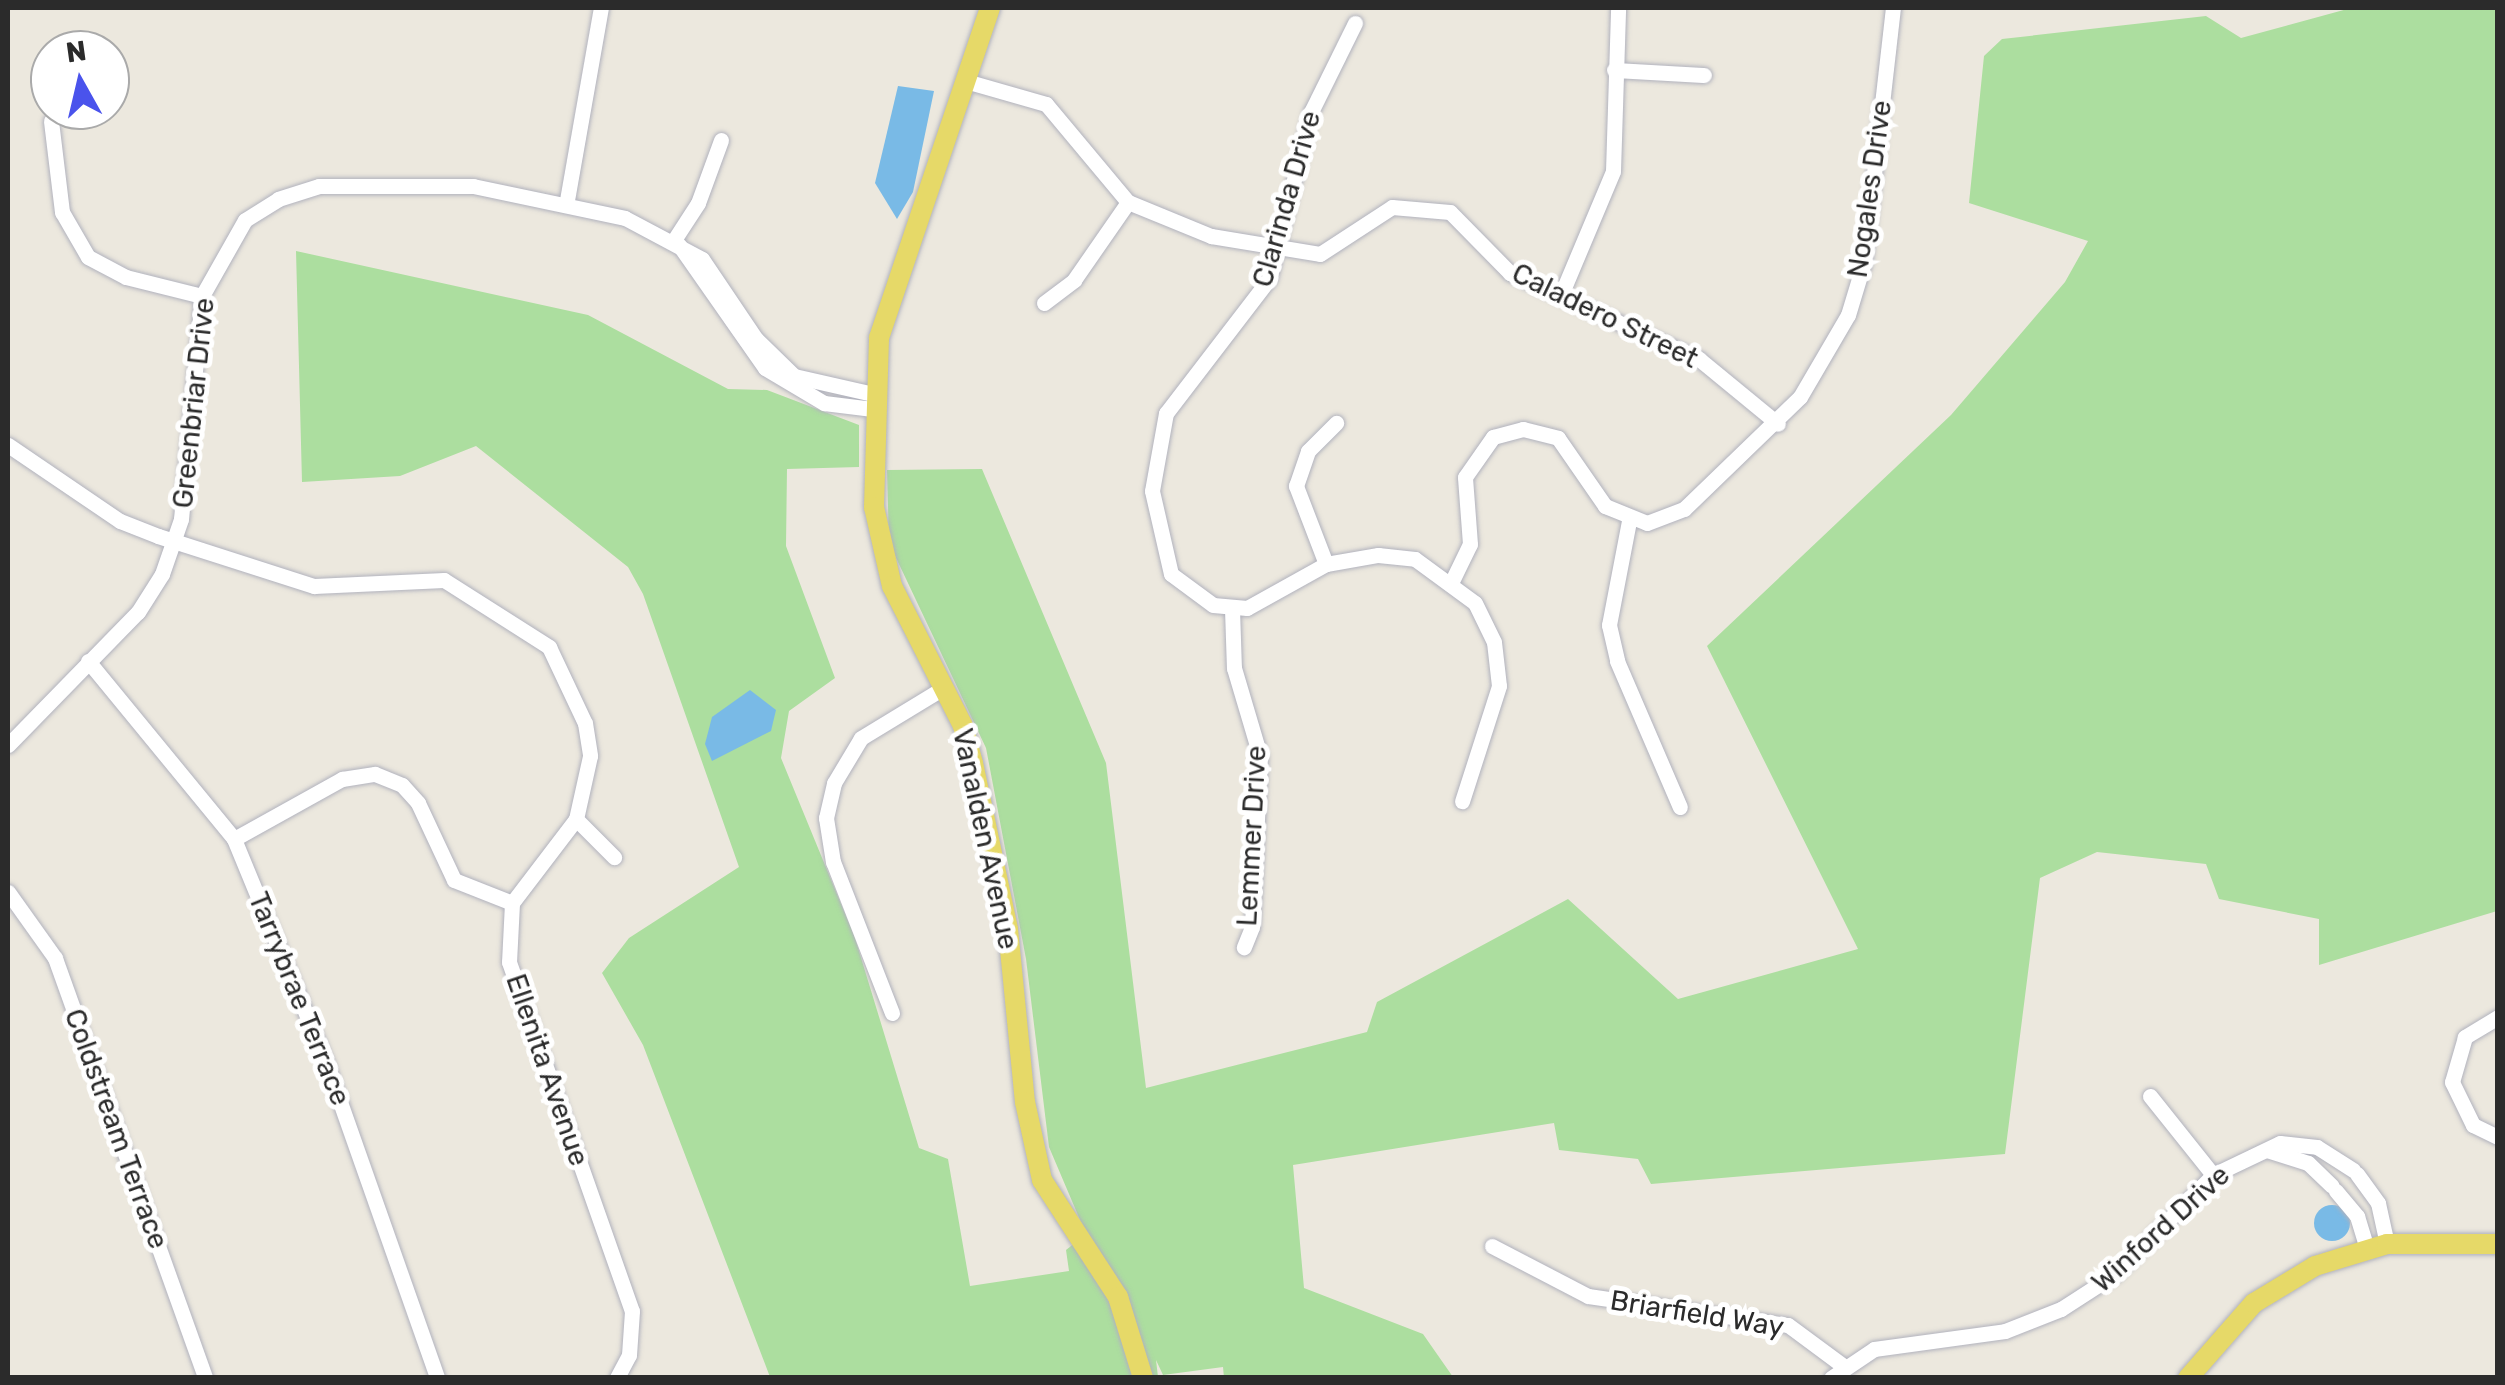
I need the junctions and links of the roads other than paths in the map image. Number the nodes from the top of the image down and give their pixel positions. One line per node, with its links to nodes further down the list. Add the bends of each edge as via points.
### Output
1 (600, 8): 11 (street)
2 (990, 8): 8 (main road, Vanalden Avenue)
3 (1618, 8): 6 (street)
4 (1893, 8): 20 (street, Nogales Drive, via 1864,262 1834,344)
5 (1355, 23): 14 (street, Clarinda Drive, via 1315,100)
6 (1614, 70): 7 (street); 15 (street, via 1608,190)
7 (1704, 76)
8 (969, 82): 12 (street, Caladero Street, via 1058,112); 18 (main road, Vanalden Avenue, via 878,338)
9 (52, 130): 16 (street, via 62,212 88,257 126,278)
10 (721, 140): 13 (street)
11 (567, 200): 13 (street, Greenbriar Drive); 16 (street, Greenbriar Drive, via 473,186 318,186 245,220)
12 (1128, 202): 14 (street, Caladero Street, via 1159,220); 17 (street, via 1074,280)
13 (676, 242): 18 (street, via 764,368 824,403)
14 (1277, 249): 15 (street, Caladero Street, via 1320,254 1392,207 1432,205 1463,221 1510,273); 26 (street, Clarinda Drive, via 1259,298 1166,413 1152,472 1171,574 1189,593)
15 (1561, 295): 20 (street, Caladero Street, via 1699,360)
16 (202, 296): 23 (street, Greenbriar Drive)
17 (1044, 303)
18 (873, 402): 28 (main road, Vanalden Avenue, via 878,538 892,586)
19 (1336, 423): 24 (street, via 1308,451 1296,486)
20 (1778, 424): 22 (street, Nogales Drive, via 1684,509)
21 (8, 444): 23 (street, via 120,520)
22 (1629, 522): 25 (street, via 1605,506 1558,438 1508,431 1470,460 1464,492 1470,544); 31 (street, via 1609,625 1616,661)
23 (176, 540): 27 (street, Greenbriar Drive, via 138,612); 32 (street, via 314,586 444,580 520,624 557,660 584,723 590,756)
24 (1326, 564): 25 (street, via 1378,554 1415,559); 26 (street)
25 (1452, 581): 30 (street, via 1487,625 1500,686)
26 (1232, 609): 37 (street, Lemmer Drive, via 1234,668 1260,756 1252,928)
27 (88, 661): 29 (street, Greenbriar Drive); 33 (street, Tarrybrae Terrace)
28 (945, 687): 38 (street, via 861,738 834,784 826,818 833,862); 51 (main road, Vanalden Avenue, via 963,726 1008,929 1034,1154 1055,1208 1118,1297)
29 (8, 745)
30 (1462, 801)
31 (1680, 807)
32 (576, 819): 34 (street); 36 (street)
33 (234, 840): 36 (street, via 342,779 375,774 402,785 418,803 454,880); 49 (street, Tarrybrae Terrace, via 326,1062)
34 (614, 857)
35 (8, 892): 48 (street, Coldstream Terrace, via 55,958)
36 (512, 903): 50 (street, Ellenita Avenue, via 517,998 626,1290 632,1334)
37 (1244, 947)
38 (892, 1013)
39 (2498, 1016): 41 (street, via 2465,1038 2452,1082 2473,1126)
40 (2150, 1096): 43 (street)
41 (2498, 1137)
42 (2267, 1150): 43 (street, Winford Drive); 46 (street, via 2308,1163); 46 (street, Winford Drive, via 2280,1143 2318,1147 2355,1172 2378,1203)
43 (2213, 1175): 47 (street, Winford Drive, via 2115,1274 2061,1309 2005,1332 1893,1344)
44 (2498, 1244): 46 (main road)
45 (1492, 1246): 47 (street, Briarfield Way, via 1588,1296 1788,1324)
46 (2377, 1246): 52 (main road, via 2316,1266 2254,1303)
47 (1836, 1371)
48 (205, 1378)
49 (437, 1378)
50 (616, 1378)
51 (1143, 1378)
52 (2188, 1378)

